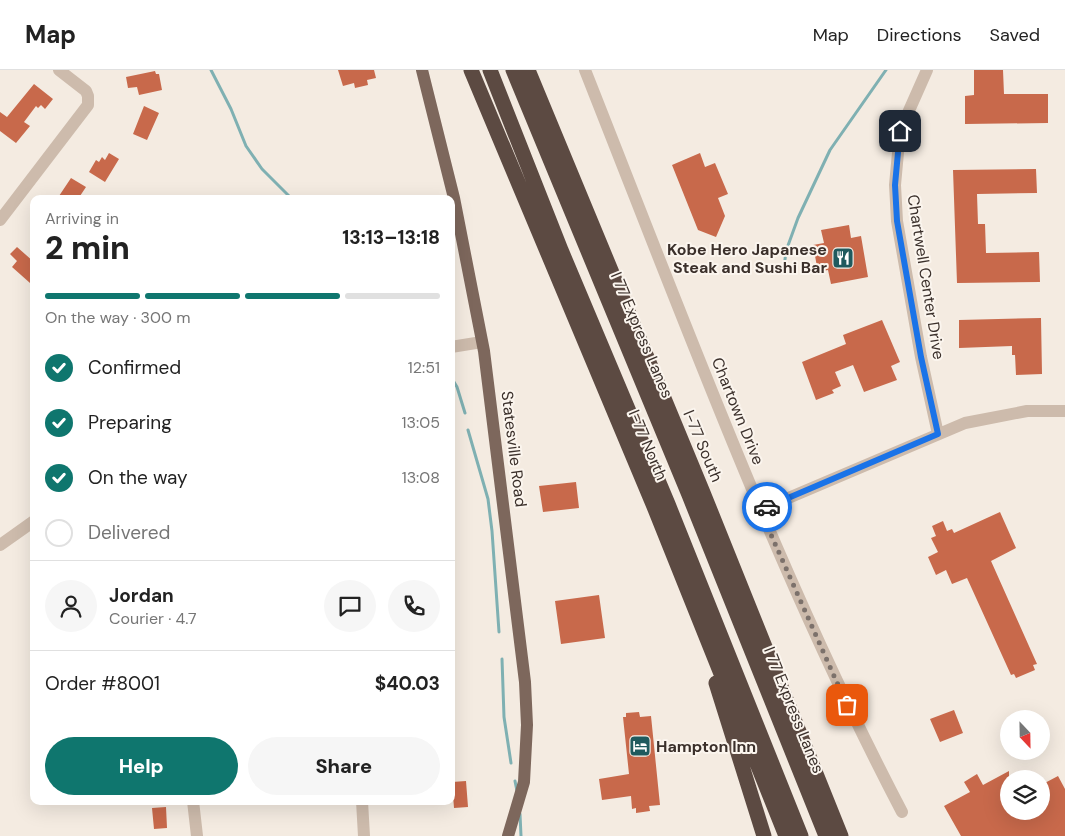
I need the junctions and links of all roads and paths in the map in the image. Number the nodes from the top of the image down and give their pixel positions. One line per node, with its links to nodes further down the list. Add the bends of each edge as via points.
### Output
1 (59, 70): 11 (street, via 86,91 88,105)
2 (422, 70): 9 (main road, Statesville Road)
3 (471, 70): 19 (highway, I-77 North)
4 (490, 70): 29 (highway)
5 (513, 70): 30 (highway, I 77 Express Lanes)
6 (528, 70): 20 (highway, I-77 South)
7 (585, 70): 16 (street, Chartown Drive)
8 (927, 70): 15 (street, Chartwell Center Drive, via 900,131 895,185 898,230)
9 (453, 195)
10 (455, 203): 12 (main road, Statesville Road)
11 (0, 220)
12 (482, 342): 13 (street); 26 (main road, Statesville Road, via 525,682 524,782)
13 (455, 346)
14 (1065, 411): 15 (street, via 995,415)
15 (938, 434): 16 (street)
16 (760, 510): 23 (street, Chartown Drive, via 851,713)
17 (30, 524): 18 (street)
18 (0, 545)
19 (692, 600): 27 (highway); 28 (highway, I-77 North)
20 (814, 768): 31 (highway, I-77 South); 32 (highway)
21 (194, 805): 24 (street)
22 (362, 805): 25 (street)
23 (902, 812)
24 (197, 836)
25 (364, 836)
26 (508, 836)
27 (764, 836)
28 (786, 836)
29 (801, 836)
30 (826, 836)
31 (841, 836)
32 (852, 836)

